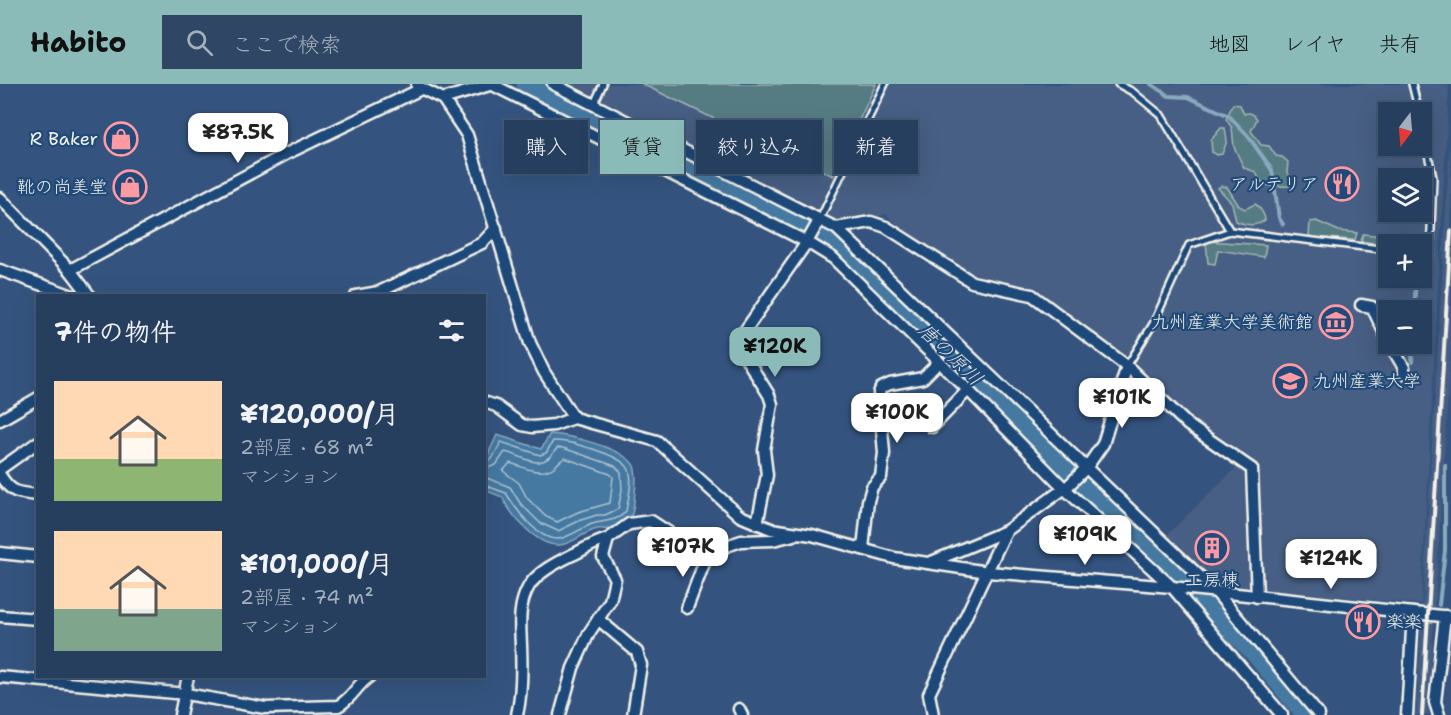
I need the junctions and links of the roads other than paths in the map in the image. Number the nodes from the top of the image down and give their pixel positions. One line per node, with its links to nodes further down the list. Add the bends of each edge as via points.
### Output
1 (492, 84): 8 (street); 18 (street)
2 (553, 84): 10 (street)
3 (603, 84): 10 (lane)
4 (885, 84): 13 (lane)
5 (1118, 84): 16 (lane, via 1161,115)
6 (1412, 84): 9 (lane)
7 (418, 86): 8 (street); 21 (street)
8 (443, 99): 14 (street, via 467,135)
9 (1416, 102)
10 (593, 105): 13 (street)
11 (1428, 156): 17 (lane, via 1433,177)
12 (0, 198): 21 (street)
13 (820, 219): 15 (street); 18 (street)
14 (496, 228): 24 (street, via 482,243); 34 (street, via 530,344)
15 (836, 228): 29 (street, via 871,222 886,227 972,282 1032,296); 39 (street)
16 (1230, 231): 19 (lane); 29 (lane, via 1189,245 1153,324)
17 (1431, 234)
18 (807, 242): 28 (street, via 833,258); 43 (street, via 742,335 739,347 772,404 764,450 767,475)
19 (1378, 249)
20 (0, 270): 22 (street)
21 (70, 270): 23 (street)
22 (67, 294)
23 (88, 294)
24 (368, 294)
25 (1361, 305): 26 (street, via 1372,307)
26 (1378, 320)
27 (1396, 354): 30 (street)
28 (939, 362): 31 (street); 47 (street, via 923,378 881,388 884,453 881,477 872,487 868,501)
29 (1127, 366): 39 (street, via 1103,444); 55 (street, via 1188,425 1252,469)
30 (1404, 373)
31 (968, 390): 36 (street); 41 (street)
32 (36, 399): 35 (street)
33 (486, 403): 34 (street, via 532,427)
34 (574, 418): 43 (street, via 657,441 740,516)
35 (0, 420)
36 (932, 427)
37 (36, 443): 38 (street)
38 (0, 469)
39 (1084, 470): 41 (street); 54 (street)
40 (0, 475): 42 (street, via 16,493)
41 (1067, 487): 44 (street); 53 (street)
42 (36, 495)
43 (757, 524): 45 (street)
44 (1006, 531): 51 (street); 52 (street)
45 (800, 533): 47 (street); 50 (street, via 773,540 741,541 717,549)
46 (608, 539): 50 (street, via 629,524 651,521 691,553); 61 (street, via 603,557 615,579 610,601); 67 (street, via 551,566 530,585 521,605 519,624 521,670)
47 (863, 549): 51 (street)
48 (0, 553): 49 (street)
49 (36, 556)
50 (706, 558): 56 (street)
51 (927, 564): 52 (street)
52 (988, 572): 53 (street); 70 (street, via 929,693)
53 (1176, 587): 54 (street); 71 (street)
54 (1212, 591): 55 (street); 72 (street)
55 (1257, 597): 57 (street)
56 (687, 608)
57 (1413, 613): 59 (street); 73 (street)
58 (0, 616): 60 (street)
59 (1448, 616): 74 (street, via 1435,702)
60 (36, 619)
61 (598, 619): 68 (street, via 573,668); 69 (street, via 637,652 642,664)
62 (0, 677): 65 (street)
63 (188, 678): 65 (street)
64 (366, 678): 65 (street, via 338,706 265,708)
65 (186, 694): 66 (street)
66 (180, 715)
67 (517, 715)
68 (560, 715)
69 (633, 715)
70 (933, 715)
71 (1282, 715)
72 (1319, 715)
73 (1407, 715)
74 (1439, 715)

